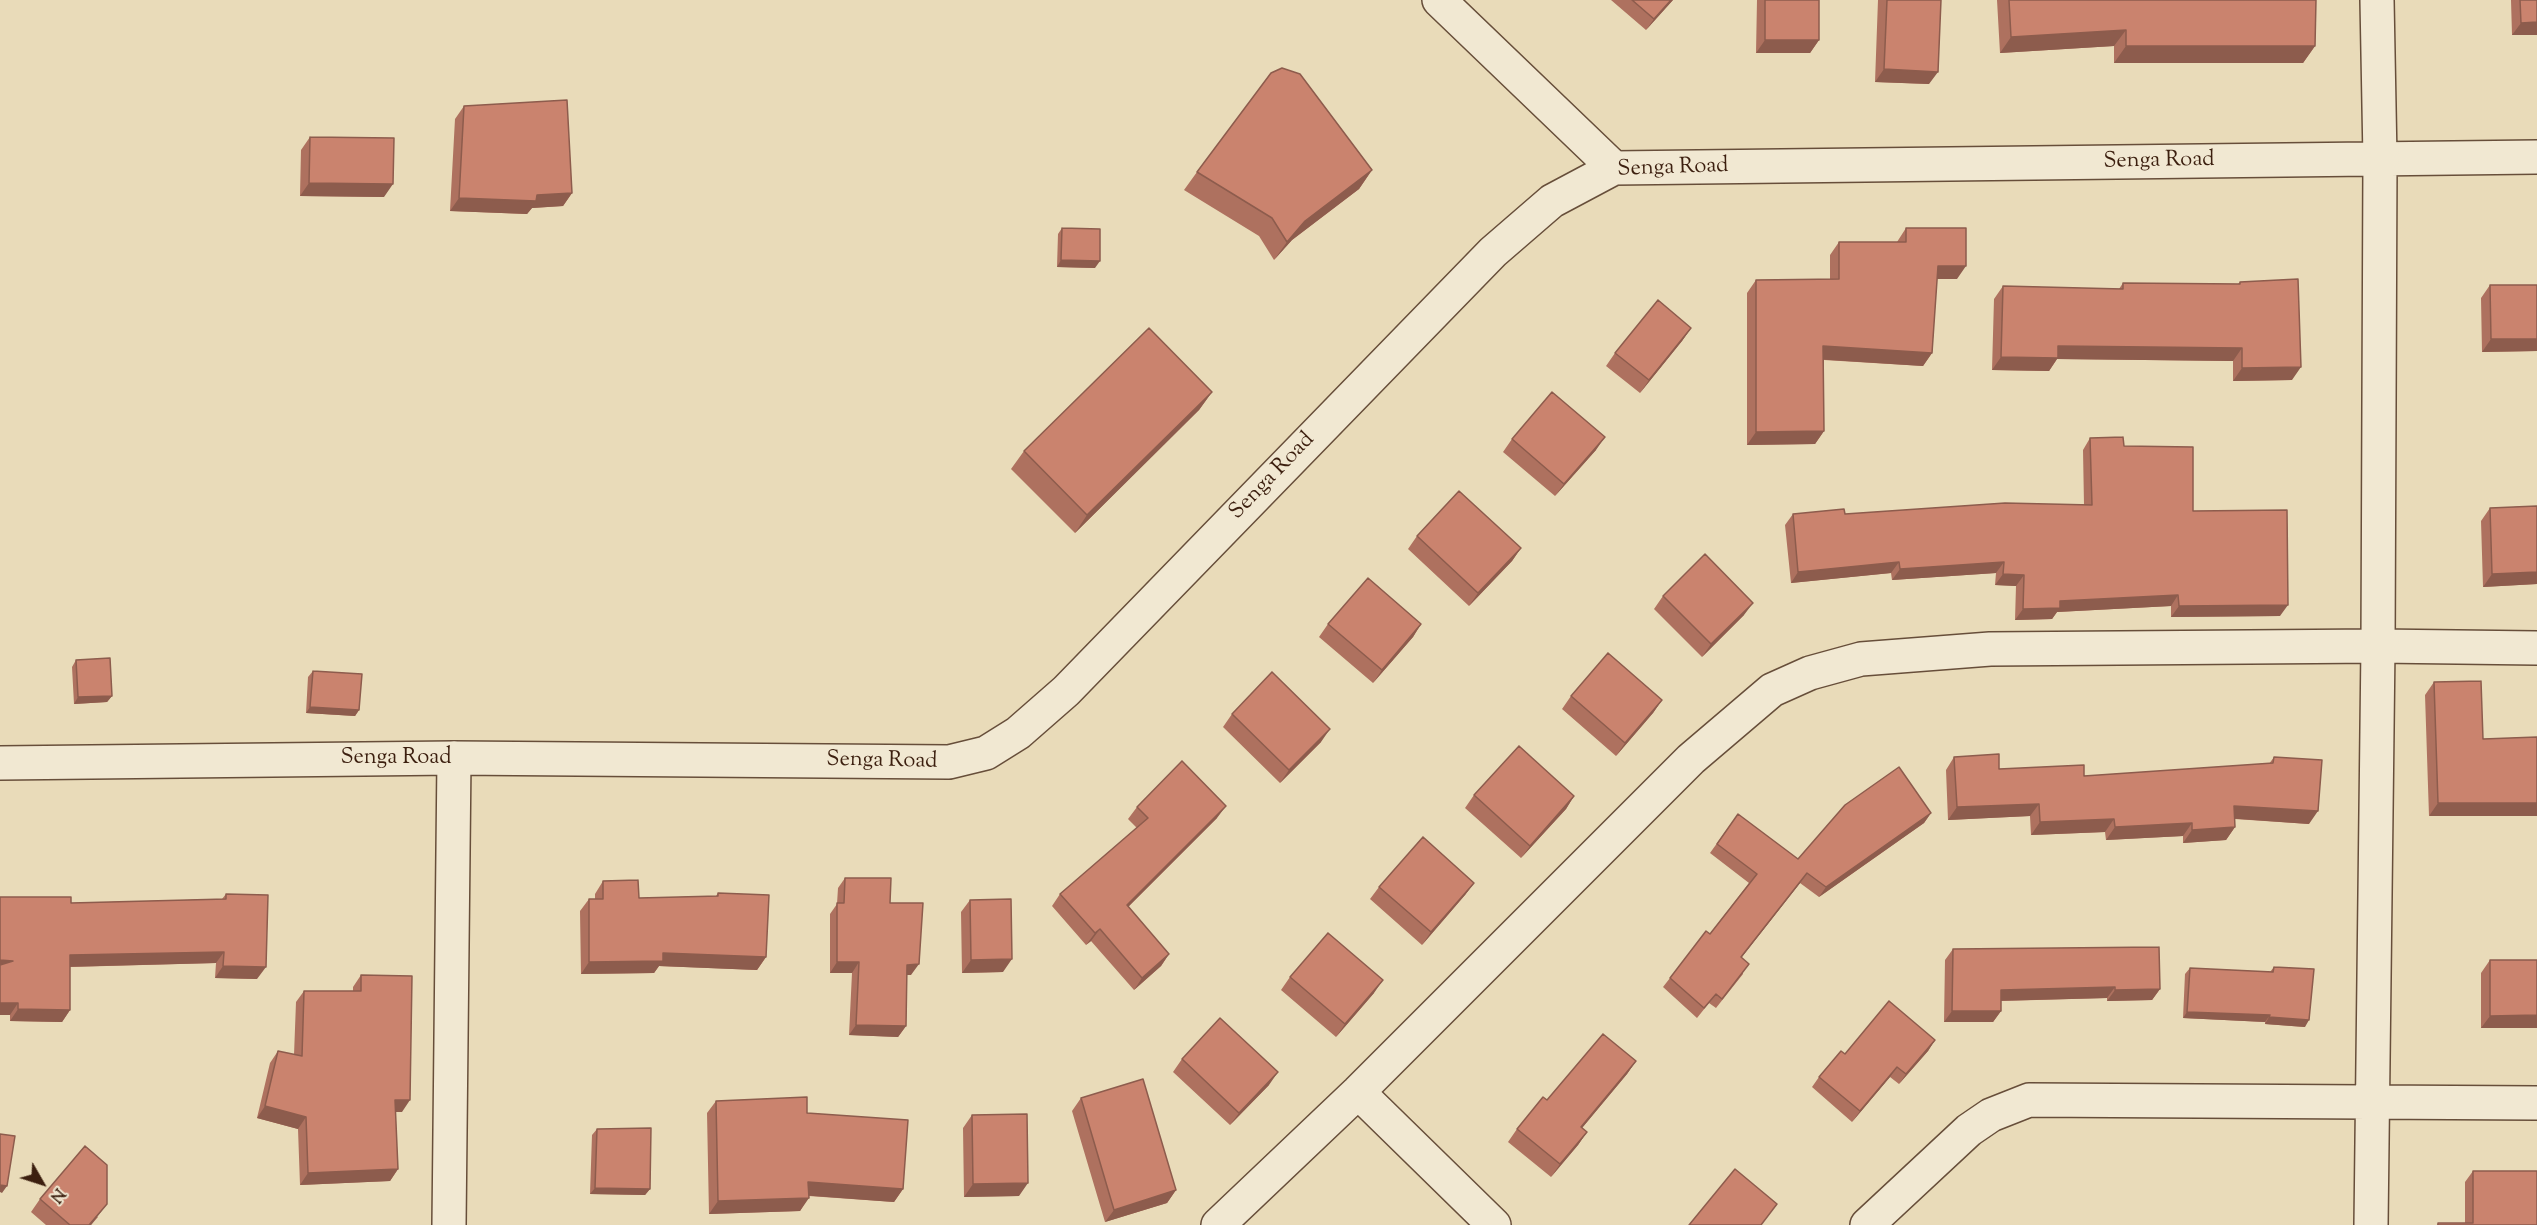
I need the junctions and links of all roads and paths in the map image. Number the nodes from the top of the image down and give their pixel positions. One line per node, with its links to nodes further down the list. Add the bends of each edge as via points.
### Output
1 (1439, 0): 5 (street)
2 (2377, 0): 4 (street)
3 (2537, 157): 4 (street, Senga Road)
4 (2380, 159): 5 (street, Senga Road); 6 (street)
5 (1614, 168): 8 (street, Senga Road, via 1552,201 1520,226 1066,691 1018,733 986,753 949,762)
6 (2378, 646): 7 (street); 10 (street, via 1990,649 1861,659 1810,673 1772,690 1691,759); 11 (street)
7 (2537, 648)
8 (454, 758): 9 (street, Senga Road); 13 (street)
9 (0, 764)
10 (1358, 1092): 14 (street); 15 (street)
11 (2372, 1102): 12 (street); 16 (street, via 2029,1100 1991,1115 1969,1130); 17 (street)
12 (2537, 1103)
13 (449, 1225)
14 (1218, 1225)
15 (1494, 1225)
16 (1867, 1225)
17 (2371, 1225)

